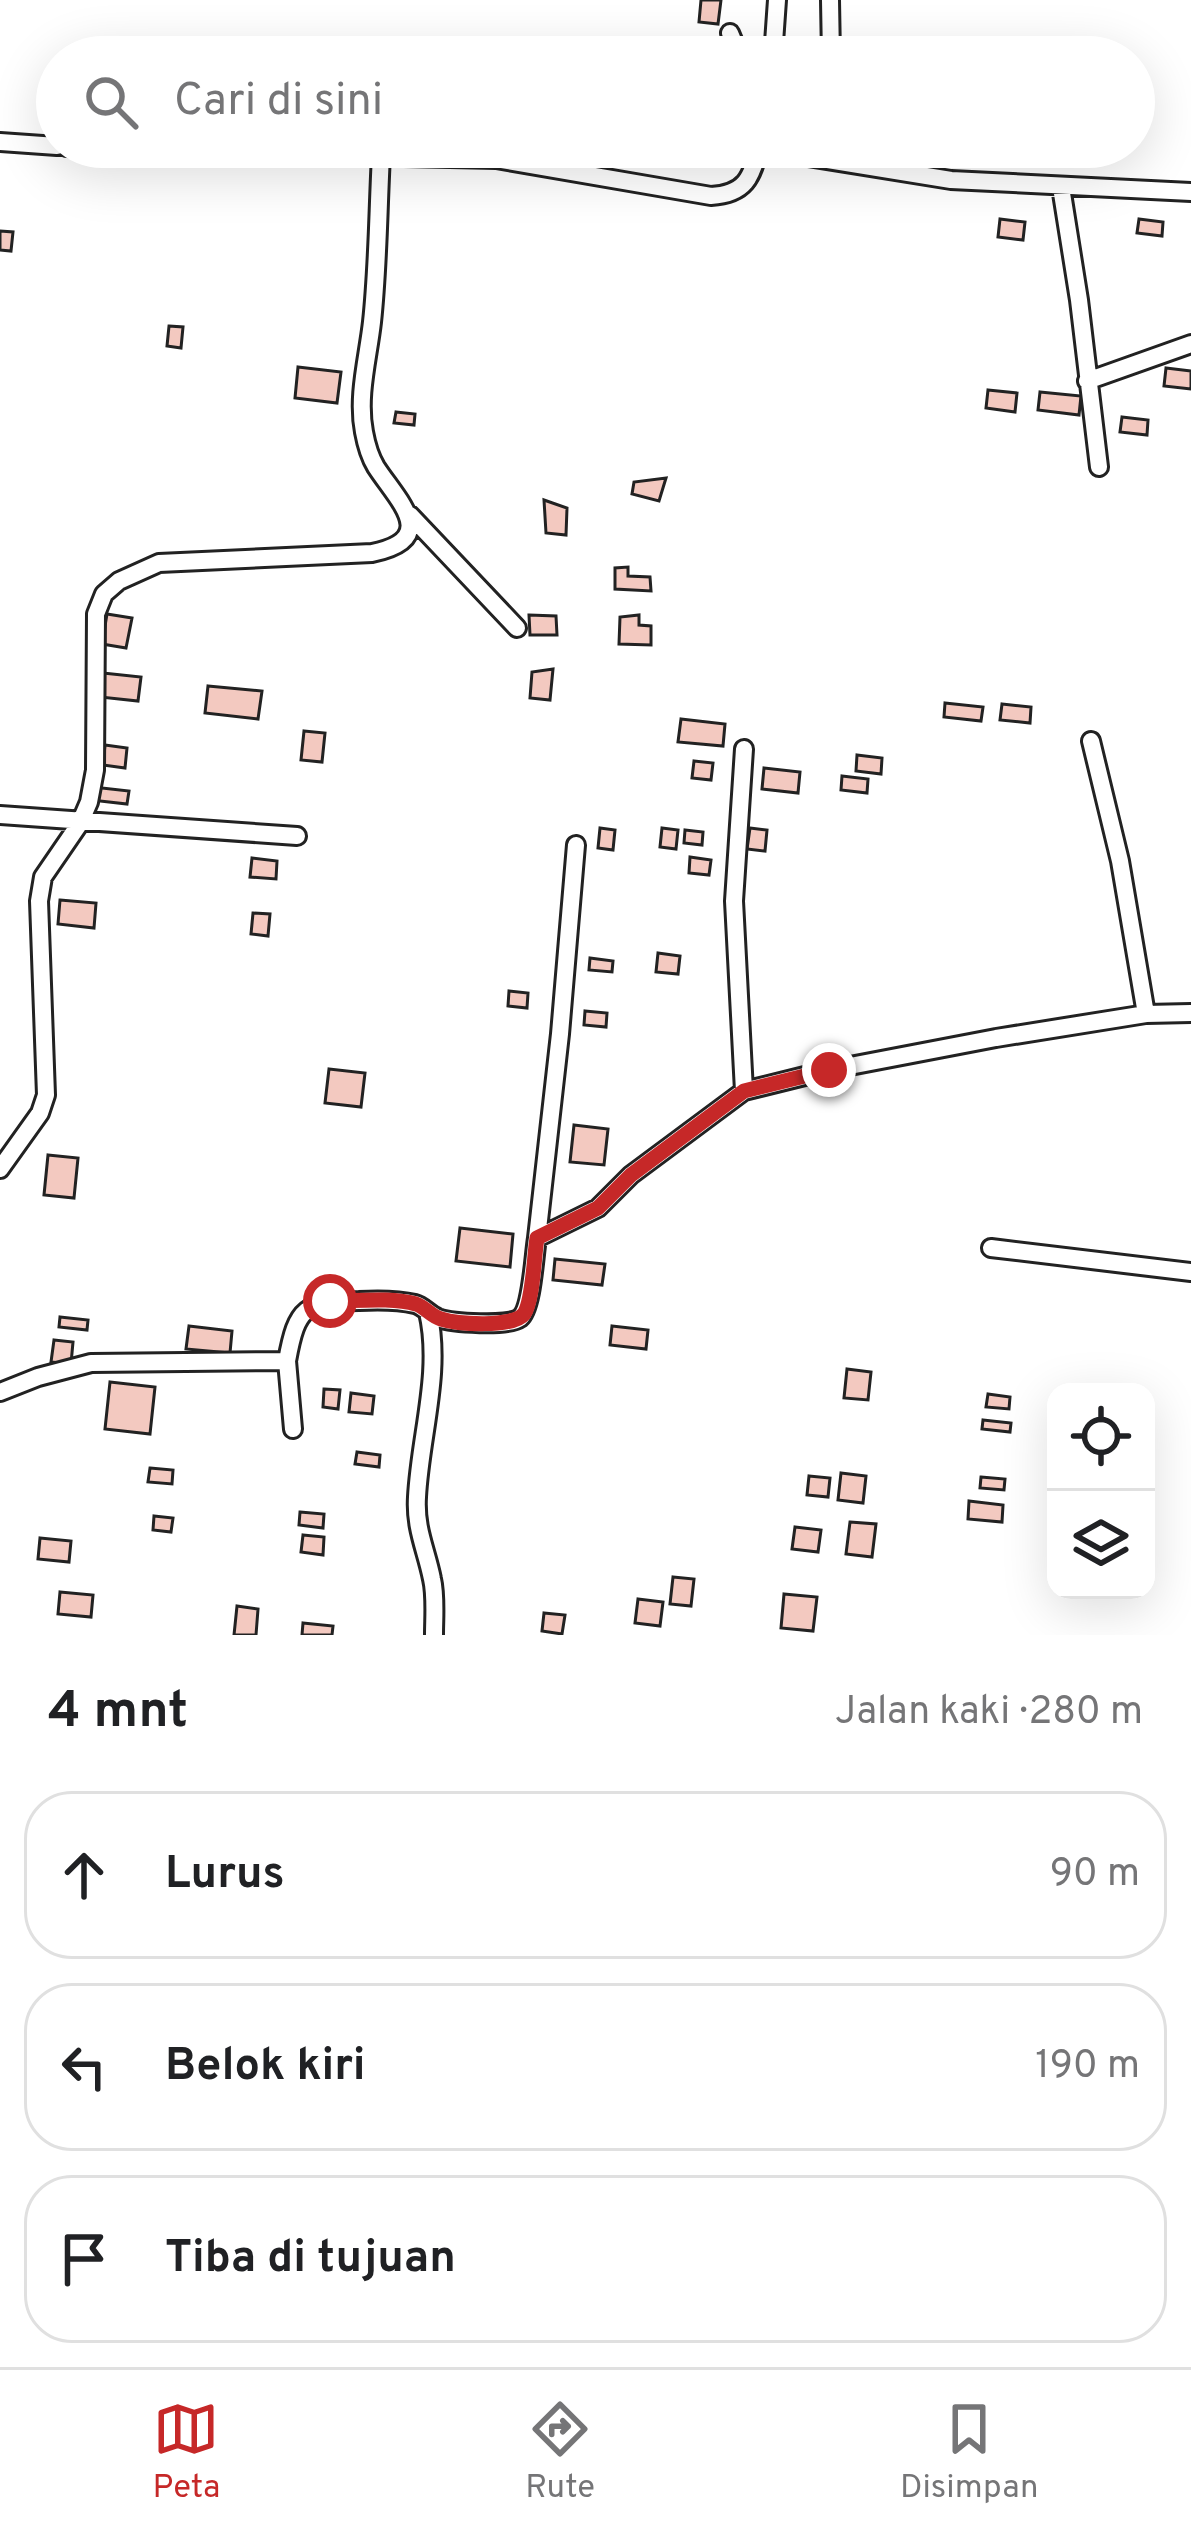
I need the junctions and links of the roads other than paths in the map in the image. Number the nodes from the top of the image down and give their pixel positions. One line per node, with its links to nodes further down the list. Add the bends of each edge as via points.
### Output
1 (777, 0): 5 (street)
2 (830, 0): 6 (street)
3 (730, 33): 4 (street)
4 (731, 36)
5 (774, 36)
6 (831, 36)
7 (0, 142): 8 (street)
8 (36, 145)
9 (379, 168): 18 (street, via 361,411 375,464)
10 (548, 168): 11 (street, via 711,196 739,189)
11 (752, 168)
12 (894, 168): 13 (street)
13 (1061, 187): 14 (street); 16 (street)
14 (1191, 192)
15 (1191, 344): 16 (street)
16 (1087, 382): 17 (street)
17 (1099, 467)
18 (409, 514): 19 (street); 23 (street, via 410,529 389,550 159,563 104,593 96,614 95,770)
19 (517, 628)
20 (1091, 741): 27 (street)
21 (744, 749): 28 (street, via 734,901)
22 (0, 815): 23 (street)
23 (80, 823): 24 (street); 29 (street, via 43,877 39,901 46,1095)
24 (297, 836)
25 (576, 845): 30 (street)
26 (1191, 1013): 27 (street)
27 (1146, 1014): 28 (street)
28 (744, 1091): 30 (street, via 598,1208)
29 (0, 1169)
30 (537, 1238): 33 (street, via 523,1316 501,1324)
31 (991, 1248): 32 (street)
32 (1191, 1272)
33 (428, 1312): 34 (street, via 376,1300 312,1305 293,1331); 37 (street, via 428,1414 416,1499)
34 (287, 1361): 35 (street, via 91,1363); 36 (street)
35 (0, 1393)
36 (293, 1430)
37 (434, 1635)

